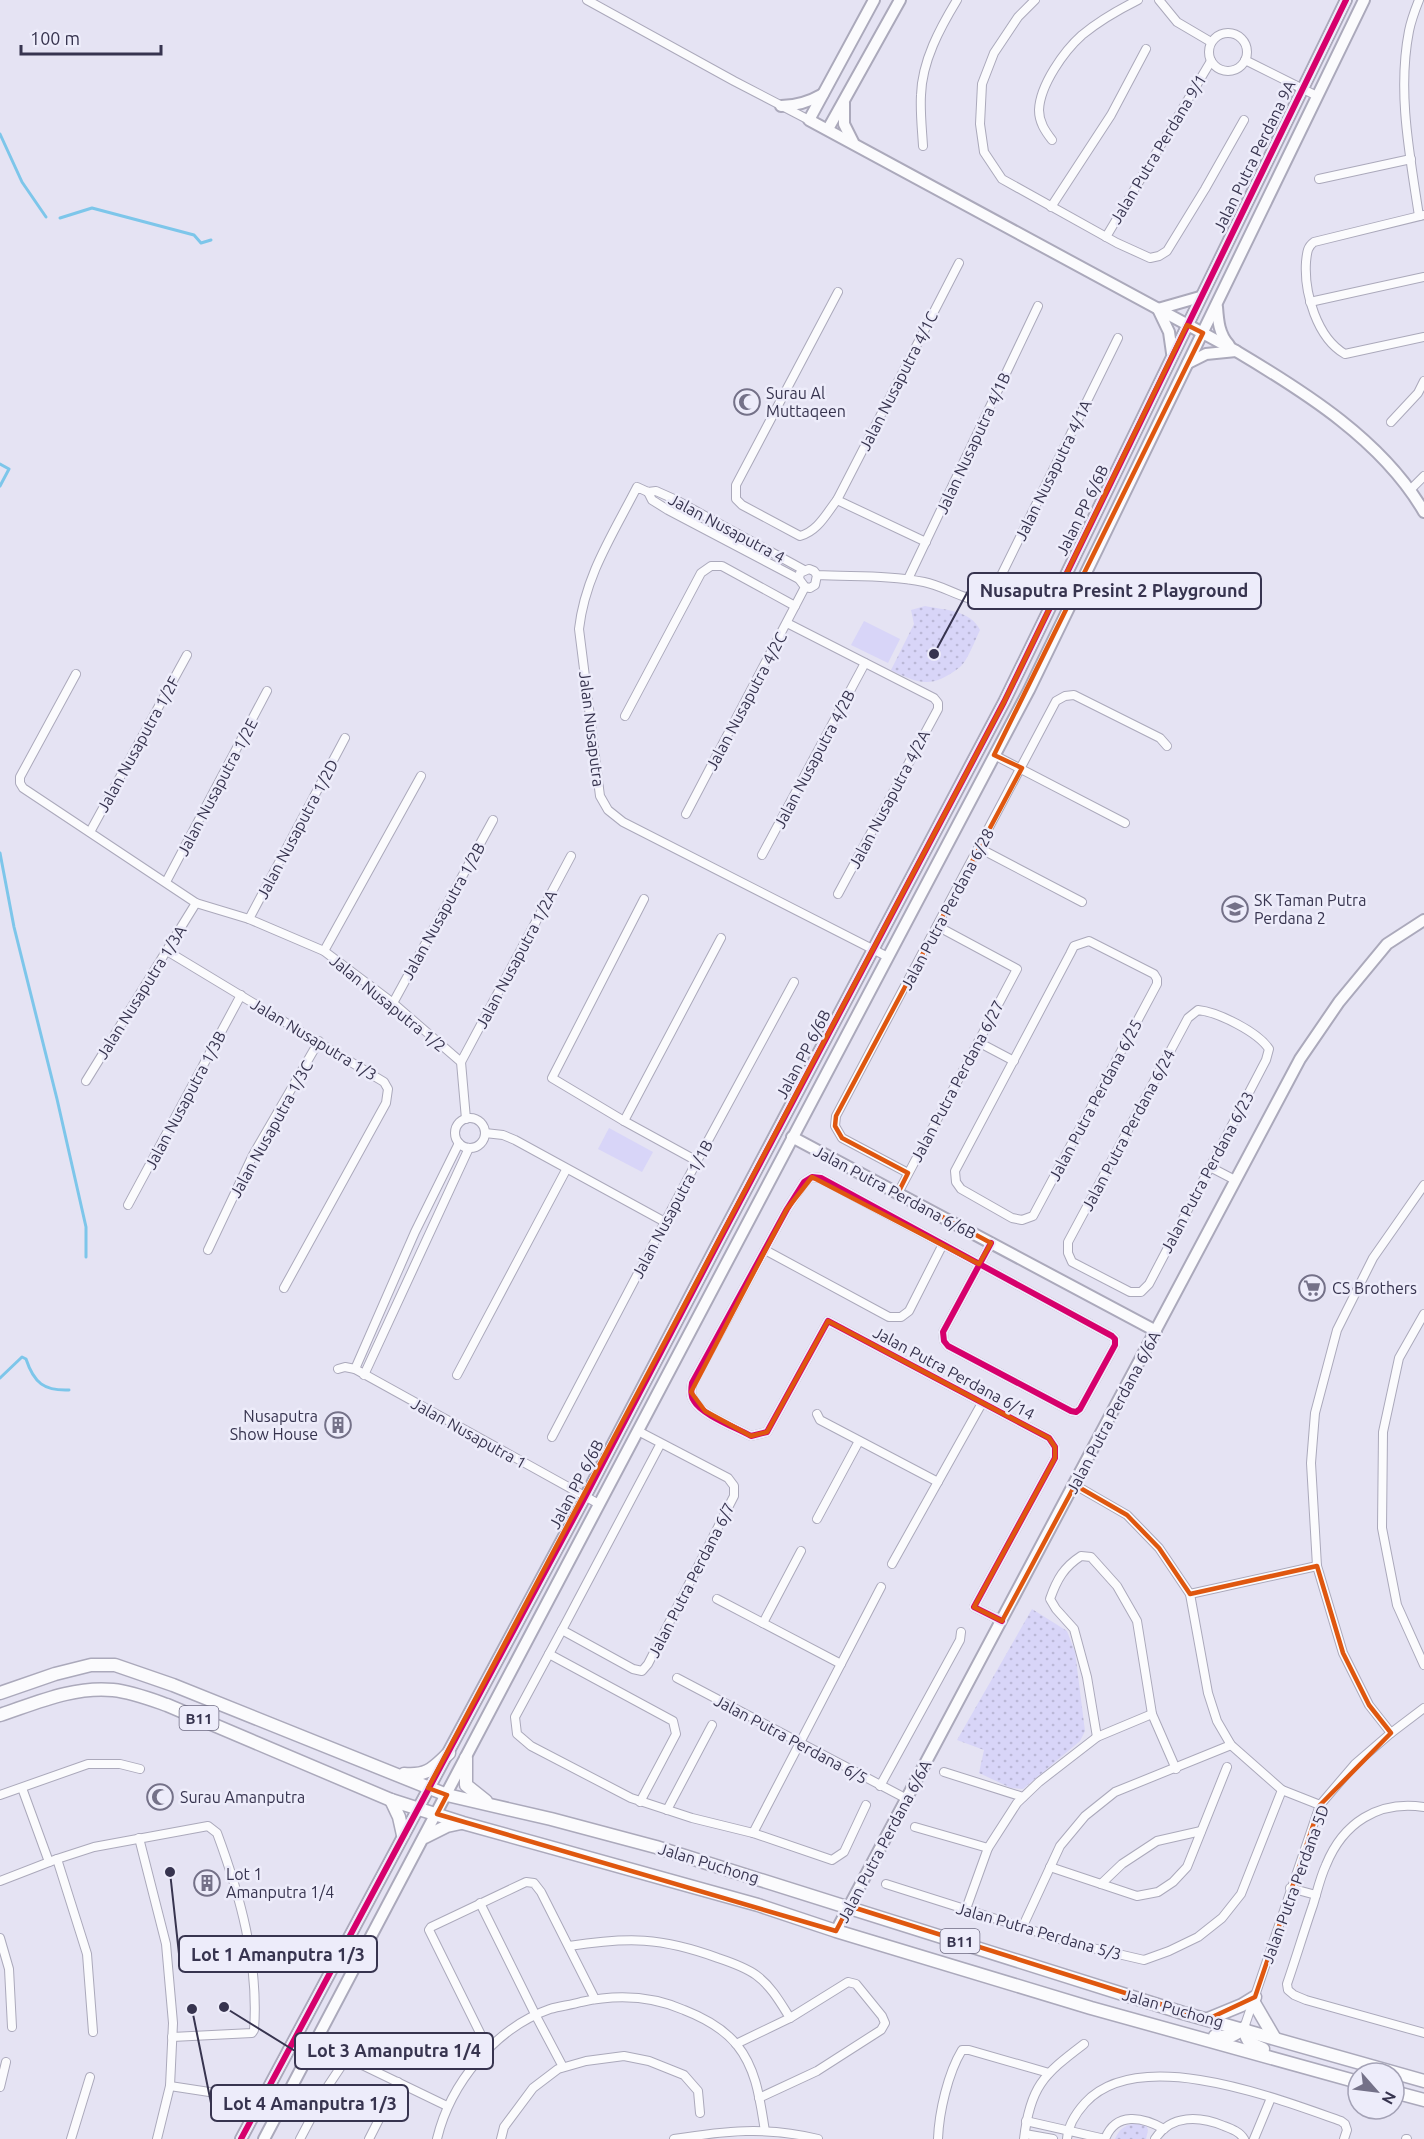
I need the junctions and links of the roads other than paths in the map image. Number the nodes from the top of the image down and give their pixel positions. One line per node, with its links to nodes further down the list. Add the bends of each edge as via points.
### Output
1 (587, 0): 19 (street)
2 (874, 0): 16 (street)
3 (900, 0): 18 (street)
4 (957, 0): 25 (street, via 937,33 926,68 921,93)
5 (1138, 0): 23 (street, via 1097,23 1062,56 1046,84 1039,111 1043,128)
6 (1159, 0): 11 (street, via 1177,22)
7 (1346, 0): 15 (street, Jalan Putra Perdana 9A)
8 (1364, 0): 17 (street, Jalan Putra Perdana 9A)
9 (1419, 0): 26 (street, via 1409,30 1404,79)
10 (1031, 1): 28 (street, via 994,53 982,84 980,124 984,152 1002,179)
11 (1211, 42): 13 (street, via 1227,32 1237,34 1247,50); 14 (street)
12 (1146, 49): 28 (street, via 1111,115)
13 (1245, 60): 14 (street, via 1228,71); 15 (street)
14 (1210, 61): 30 (street, Jalan Putra Perdana 9/1)
15 (1302, 88): 17 (street); 34 (street, Jalan Putra Perdana 9A)
16 (823, 94): 19 (street, via 808,102); 20 (street)
17 (1317, 96): 36 (street, Jalan Putra Perdana 9A)
18 (844, 100): 22 (street); 24 (street, via 844,124)
19 (781, 106): 20 (street)
20 (809, 120): 22 (street)
21 (1244, 120): 30 (street, via 1167,250 1150,258)
22 (828, 129): 24 (street)
23 (1052, 140)
24 (853, 142): 38 (street)
25 (923, 146)
26 (1411, 159): 27 (street); 29 (street)
27 (1318, 179)
28 (1051, 207): 30 (street)
29 (1422, 216): 35 (street, via 1309,245 1305,272)
30 (1106, 237)
31 (959, 263): 52 (street, Jalan Nusaputra 4/1C)
32 (1424, 277): 35 (street)
33 (838, 292): 52 (street, Jalan Nusaputra 4/1C, via 735,492 742,505 800,536 816,528)
34 (1200, 297): 38 (street); 39 (street, Jalan Putra Perdana 9A)
35 (1310, 302): 41 (street, via 1330,340 1345,354)
36 (1216, 304): 40 (street, Jalan Putra Perdana 9A); 43 (street, via 1222,334)
37 (1038, 306): 54 (street, Jalan Nusaputra 4/1B)
38 (1158, 309): 39 (street); 44 (street, via 1169,332)
39 (1187, 325): 40 (street); 44 (street, Jalan PP 6/6B)
40 (1203, 333): 43 (street); 45 (street, Jalan PP 6/6B)
41 (1424, 337)
42 (1119, 338): 58 (street, Jalan Nusaputra 4/1A, via 990,597 972,599)
43 (1236, 351): 45 (street, via 1206,354); 50 (street, via 1308,395 1392,466)
44 (1172, 357): 88 (street, Jalan PP 6/6B, via 1004,702)
45 (1188, 363): 69 (street, Jalan PP 6/6B)
46 (1424, 381): 47 (street)
47 (1391, 422)
48 (1424, 476): 50 (street)
49 (637, 487): 51 (street, Jalan Nusaputra 4); 88 (street, Jalan Nusaputra, via 589,581 579,629 600,796 608,810 623,822)
50 (1411, 489): 53 (street)
51 (648, 492): 55 (street, Jalan Nusaputra 4, via 656,491 674,499); 57 (street, Jalan Nusaputra 4, via 652,500 668,510)
52 (837, 500): 54 (street)
53 (1424, 512)
54 (926, 542): 58 (street, Jalan Nusaputra 4/1B)
55 (804, 570): 56 (street); 57 (street)
56 (818, 575): 58 (street); 59 (street, via 815,585)
57 (799, 579): 59 (street)
58 (908, 579)
59 (804, 587): 60 (street, Jalan Nusaputra 4/2C)
60 (795, 606): 61 (street, Jalan Nusaputra 4/2C); 66 (street, via 722,566 711,566 701,573)
61 (787, 623): 63 (street); 72 (street, Jalan Nusaputra 4/2C)
62 (187, 655): 75 (street, Jalan Nusaputra 1/2F)
63 (865, 663): 77 (street, Jalan Nusaputra 4/2B); 80 (street, Jalan Nusaputra 4/2A, via 938,703)
64 (76, 674): 75 (street, Jalan Nusaputra 1/2, via 20,783)
65 (267, 692): 79 (street, Jalan Nusaputra 1/2E)
66 (625, 716)
67 (345, 738): 84 (street, Jalan Nusaputra 1/2D)
68 (1167, 746): 70 (street, Jalan Putra Perdana 6/28, via 1160,738 1074,695 1065,696 1056,701)
69 (994, 755): 70 (street); 91 (street, Jalan PP 6/6B)
70 (1022, 768): 74 (street); 76 (street, Jalan Putra Perdana 6/28)
71 (421, 776): 90 (street)
72 (686, 814)
73 (493, 820): 94 (street, Jalan Nusaputra 1/2B)
74 (1125, 823)
75 (90, 832): 79 (street, Jalan Nusaputra 1/2)
76 (979, 848): 82 (street); 86 (street, Jalan Putra Perdana 6/28)
77 (762, 855)
78 (571, 856): 99 (street, Jalan Nusaputra 1/2A)
79 (166, 882): 83 (street, Jalan Nusaputra 1/2)
80 (838, 894)
81 (644, 899): 102 (street, via 552,1078)
82 (1082, 902)
83 (196, 903): 84 (street, Jalan Nusaputra 1/2); 89 (street, Jalan Nusaputra 1/3A)
84 (249, 919): 90 (street, Jalan Nusaputra 1/2)
85 (1424, 920): 111 (street, Jalan Putra Perdana 6/6A, via 1387,944 1320,1027)
86 (937, 926): 97 (street, Jalan Putra Perdana 6/27, via 1017,969); 110 (street, Jalan Putra Perdana 6/28, via 836,1116 835,1126 842,1138)
87 (721, 938): 102 (street)
88 (874, 950): 91 (street, Jalan Nusaputra); 141 (street, Jalan PP 6/6B)
89 (167, 951): 93 (street, Jalan Nusaputra 1/3); 100 (street, Jalan Nusaputra 1/3A)
90 (324, 951): 94 (street, Jalan Nusaputra 1/2)
91 (888, 957): 104 (street, Jalan PP 6/6B)
92 (794, 982): 107 (street, Jalan Nusaputra 1/1B)
93 (242, 995): 96 (street, Jalan Nusaputra 1/3); 114 (street, Jalan Nusaputra 1/3B)
94 (393, 1003): 99 (street, Jalan Nusaputra 1/2)
95 (1188, 1018): 108 (street, Jalan Putra Perdana 6/23, via 1198,1010 1211,1011 1263,1040 1269,1049); 125 (street, Jalan Putra Perdana 6/24, via 1068,1242 1072,1262 1130,1292 1141,1292)
96 (319, 1041): 120 (street, Jalan Nusaputra 1/3C, via 253,1155); 126 (street, Jalan Nusaputra 1/3, via 384,1082 388,1096)
97 (978, 1042): 98 (street); 110 (street, Jalan Putra Perdana 6/27)
98 (1014, 1061): 98 (street, Jalan Putra Perdana 6/25, via 1074,946 1089,941 1157,979 1032,1216 1022,1220 961,1189 955,1171)
99 (461, 1062): 101 (street, Jalan Nusaputra 1/2)
100 (86, 1081)
101 (466, 1119): 103 (street, via 479,1121); 105 (street, via 456,1129)
102 (624, 1121): 107 (street)
103 (485, 1133): 106 (street, via 481,1144); 109 (street, via 515,1140)
104 (792, 1137): 113 (street, Jalan Putra Perdana 6/6B); 135 (street, Jalan PP 6/6B)
105 (459, 1143): 106 (street); 116 (street)
106 (469, 1148): 117 (street)
107 (697, 1161): 115 (street, Jalan Nusaputra 1/1B)
108 (1210, 1167): 111 (street); 125 (street, Jalan Putra Perdana 6/23)
109 (566, 1170): 115 (street); 132 (street)
110 (908, 1173): 113 (street, Jalan Putra Perdana 6/27)
111 (1235, 1180): 128 (street, Jalan Putra Perdana 6/6A)
112 (1424, 1185): 146 (street, via 1369,1265 1337,1330 1322,1379 1311,1463)
113 (898, 1193): 118 (street, Jalan Putra Perdana 6/6B)
114 (128, 1204)
115 (665, 1222): 136 (street, Jalan Nusaputra 1/1B)
116 (415, 1232): 117 (street); 122 (street)
117 (428, 1237): 124 (street)
118 (990, 1243): 123 (street); 128 (street, Jalan Putra Perdana 6/6B)
119 (943, 1244): 121 (street, via 821,1178 812,1177 804,1182); 121 (street, via 909,1311 901,1317 889,1317); 123 (street)
120 (208, 1250)
121 (765, 1250): 133 (street, Jalan Putra Perdana 6/14, via 692,1383 694,1402 705,1411 752,1436 767,1432 828,1322)
122 (402, 1261): 124 (street); 130 (street)
123 (979, 1264): 123 (street, via 943,1332 944,1341 1071,1411 1080,1410 1115,1340)
124 (414, 1266): 131 (street)
125 (1149, 1284)
126 (284, 1288)
127 (1424, 1314): 156 (street, via 1399,1358 1383,1432 1382,1528 1397,1605)
128 (1156, 1331): 140 (street, Jalan Putra Perdana 6/6A)
129 (338, 1369): 130 (street, Jalan Nusaputra 1)
130 (355, 1369): 131 (street, Jalan Nusaputra 1)
131 (364, 1374): 141 (street, Jalan Nusaputra 1)
132 (457, 1375)
133 (982, 1403): 139 (street); 150 (street, Jalan Putra Perdana 6/14, via 1049,1438 1055,1447 1055,1458 974,1607)
134 (817, 1414): 137 (street, via 820,1420)
135 (638, 1431): 138 (street); 142 (street, Jalan PP 6/6B)
136 (552, 1437)
137 (859, 1441): 139 (street); 143 (street)
138 (661, 1443): 152 (street); 152 (street, Jalan Putra Perdana 6/7, via 729,1478 734,1496 648,1664 642,1671 633,1669)
139 (938, 1482): 145 (street)
140 (1074, 1485): 148 (street, via 1127,1515 1159,1548); 150 (street, Jalan Putra Perdana 6/6A)
141 (585, 1497): 142 (street, Jalan Nusaputra 1); 167 (street, Jalan PP 6/6B)
142 (599, 1504): 168 (street, Jalan PP 6/6B)
143 (817, 1519)
144 (801, 1551): 151 (street)
145 (892, 1564)
146 (1317, 1566): 148 (street); 163 (street, via 1343,1653 1369,1705)
147 (881, 1587): 155 (street)
148 (1190, 1594): 166 (street, via 1208,1693 1217,1721)
149 (717, 1599): 151 (street)
150 (1002, 1621): 181 (street, Jalan Putra Perdana 6/6A)
151 (763, 1623): 155 (street)
152 (562, 1630): 154 (street)
153 (962, 1632): 174 (street)
154 (549, 1654): 183 (street, via 515,1717 517,1734 531,1746); 183 (street, via 673,1721 676,1734)
155 (841, 1664): 165 (street)
156 (1424, 1665)
157 (676, 1678): 165 (street, Jalan Putra Perdana 6/5)
158 (0, 1693): 172 (main road, Jalan Puchong / B11, via 91,1665 115,1665)
159 (1424, 1708): 163 (street, Jalan Putra Perdana 5D)
160 (1152, 1714): 164 (street); 164 (street, via 1137,1621 1118,1586 1090,1557 1081,1556 1058,1577 1050,1599 1074,1629); 170 (street)
161 (0, 1716): 182 (main road, Jalan Puchong / B11, via 70,1693 130,1693 167,1704)
162 (712, 1725): 189 (street)
163 (1391, 1732): 185 (street, Jalan Putra Perdana 5D, via 1355,1764)
164 (1097, 1737): 180 (street)
165 (800, 1743): 174 (street, Jalan Putra Perdana 6/5); 194 (street)
166 (1231, 1745): 170 (street); 177 (street)
167 (449, 1753): 172 (main road, via 419,1775); 176 (street, Jalan PP 6/6B)
168 (466, 1758): 179 (street, Jalan PP 6/6B); 186 (main road, via 466,1785)
169 (1227, 1767): 193 (street)
170 (1176, 1768): 200 (street, via 1115,1792 1085,1816 1060,1846)
171 (140, 1769): 175 (street, via 120,1764 88,1764)
172 (388, 1772): 176 (main road, Jalan Puchong / B11)
173 (944, 1772): 180 (street)
174 (880, 1785): 181 (street, Jalan Putra Perdana 6/5)
175 (22, 1788): 178 (street); 199 (street)
176 (428, 1788): 179 (main road, Jalan Puchong / B11); 188 (street, Jalan PP 6/6B)
177 (1282, 1790): 185 (street); 209 (street, Jalan Putra Perdana 5/3, via 1241,1894 1222,1918 1198,1937 1144,1960)
178 (0, 1795)
179 (447, 1795): 186 (main road, Jalan Puchong / B11); 190 (street, Jalan PP 6/6B)
180 (1023, 1797): 198 (street)
181 (906, 1799): 207 (street, Jalan Putra Perdana 6/6A)
182 (391, 1800): 188 (main road, Jalan Puchong / B11); 195 (main road)
183 (640, 1802): 189 (street)
184 (866, 1804): 194 (street, via 844,1852 832,1860)
185 (1320, 1805): 204 (street, Jalan Putra Perdana 5D)
186 (495, 1806): 207 (main road, Jalan Puchong / B11, via 656,1847)
187 (1424, 1807): 205 (street, via 1396,1806 1364,1817 1340,1838)
188 (418, 1808): 190 (main road, Jalan Puchong / B11); 195 (street, Jalan PP 6/6B)
189 (667, 1810): 194 (street)
190 (437, 1814): 191 (main road, Jalan Puchong / B11); 197 (street, Jalan PP 6/6B)
191 (463, 1823): 197 (main road, via 447,1826); 210 (main road, Jalan Puchong / B11, via 758,1905)
192 (915, 1827): 198 (street)
193 (1201, 1831): 203 (street, via 1157,1841 1122,1864); 203 (street, via 1187,1867 1158,1892 1137,1896)
194 (753, 1833)
195 (404, 1835): 253 (street, Jalan PP 6/6B)
196 (138, 1838): 199 (street); 223 (street, via 166,1944); 223 (street, via 213,1828 234,1878 246,1928 253,1975 252,2032)
197 (425, 1838): 254 (street, Jalan PP 6/6B)
198 (988, 1848): 208 (street)
199 (53, 1860): 201 (street); 220 (street, via 87,1954)
200 (1050, 1867): 203 (street); 209 (street)
201 (0, 1881)
202 (886, 1884): 208 (street, Jalan Putra Perdana 5/3)
203 (1101, 1884)
204 (1290, 1888): 205 (street); 214 (street, Jalan Putra Perdana 5D)
205 (1316, 1895): 222 (street, via 1288,1990 1306,2000)
206 (480, 1903): 212 (street, via 526,1882 534,1883); 215 (street); 227 (street, via 429,1930)
207 (849, 1906): 210 (street, Jalan Putra Perdana 6/6A); 217 (main road, Jalan Puchong / B11)
208 (966, 1910): 209 (street, Jalan Putra Perdana 5/3)
209 (1022, 1928)
210 (836, 1931): 221 (main road, Jalan Puchong / B11)
211 (0, 1938): 218 (street, via 9,1969)
212 (568, 1946): 213 (street); 216 (street, via 648,1940 686,1946 754,1974 772,1990)
213 (595, 1999): 215 (street, via 549,2009); 225 (street, via 651,1998 697,2015)
214 (1254, 1999): 217 (main road); 219 (street, Jalan Putra Perdana 5D); 224 (main road)
215 (536, 2016): 227 (street); 230 (street)
216 (789, 2018): 225 (street); 240 (street, via 848,1982 856,1984 885,2023 881,2030 817,2071)
217 (1208, 2019): 219 (main road, Jalan Puchong / B11)
218 (12, 2027)
219 (1244, 2028): 221 (main road, via 1233,2037 1224,2038); 224 (main road, Jalan Puchong / B11); 229 (main road, via 1250,2044 1285,2056)
220 (93, 2032)
221 (1184, 2033): 229 (main road, Jalan Puchong / B11)
222 (1424, 2033)
223 (172, 2037): 236 (street)
224 (1274, 2037): 234 (main road, Jalan Puchong / B11)
225 (736, 2044): 240 (street, via 749,2062)
226 (1084, 2044): 231 (street)
227 (488, 2049): 243 (street)
228 (6, 2062): 237 (street)
229 (1293, 2064): 233 (main road, Jalan Puchong / B11)
230 (564, 2067): 244 (street, via 624,2056 649,2061 684,2074 698,2091); 258 (street, via 533,2088 504,2127)
231 (1048, 2073): 245 (street, via 1034,2093); 261 (street, via 962,2050 943,2103)
232 (90, 2077): 251 (street)
233 (1346, 2079)
234 (1420, 2079)
235 (398, 2082): 243 (street); 255 (street, via 360,2064 342,2065); 256 (street)
236 (170, 2086): 238 (street); 252 (street)
237 (0, 2087)
238 (229, 2095)
239 (1406, 2095): 242 (main road)
240 (759, 2098): 247 (street)
241 (1271, 2098): 248 (street, via 1208,2079 1134,2078 1095,2092 1078,2110); 266 (street); 267 (street, via 1341,2121 1346,2124)
242 (1424, 2100)
243 (447, 2106): 257 (street)
244 (700, 2113)
245 (1026, 2121): 248 (street); 249 (street)
246 (1164, 2129): 263 (street, via 1137,2118 1125,2120); 264 (street); 265 (street, via 1192,2118 1210,2120 1231,2128)
247 (765, 2131): 250 (street, via 722,2131); 260 (street)
248 (1068, 2135): 263 (street)
249 (1024, 2136): 262 (street)
250 (692, 2137): 259 (street)
251 (71, 2139)
252 (157, 2139)
253 (241, 2139)
254 (264, 2139)
255 (300, 2139)
256 (369, 2139)
257 (437, 2139)
258 (501, 2139)
259 (674, 2139)
260 (818, 2139)
261 (938, 2139)
262 (1053, 2139)
263 (1105, 2139)
264 (1155, 2139)
265 (1244, 2139)
266 (1254, 2139)
267 (1344, 2139)

